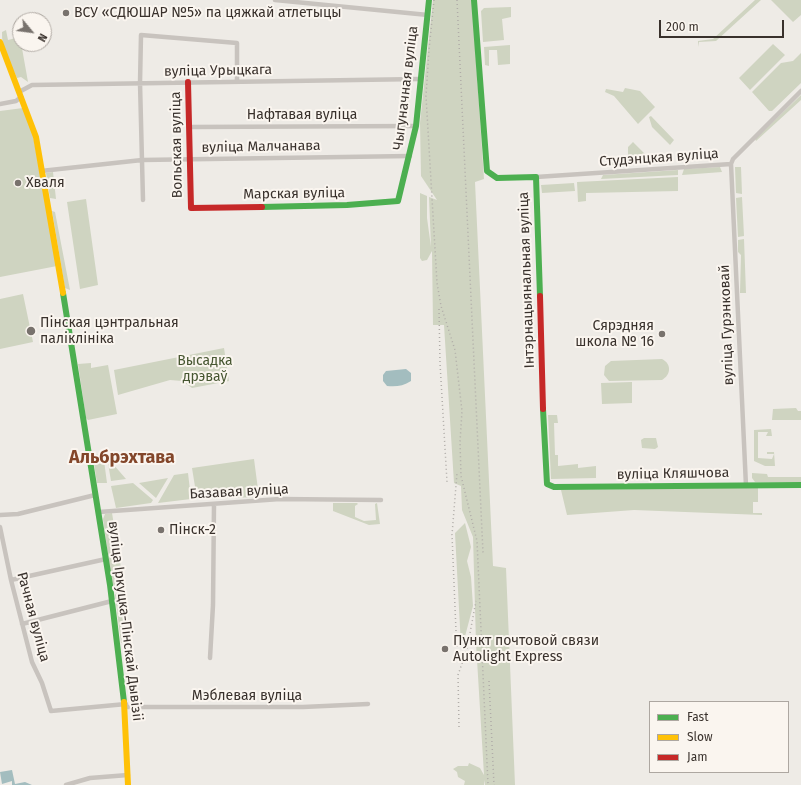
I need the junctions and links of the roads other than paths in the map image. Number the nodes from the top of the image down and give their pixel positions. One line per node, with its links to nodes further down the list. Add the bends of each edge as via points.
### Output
1 (275, 0): 4 (street)
2 (429, 0): 4 (street, Чыгуначная вуліца)
3 (474, 0): 20 (street, Інтэрнацыянальная вуліца, via 487,171 497,178)
4 (428, 15): 6 (street, Чыгуначная вуліца)
5 (0, 42): 11 (street, вуліца Іркуцка-Пінскай Дывізіі)
6 (420, 79): 8 (street, вуліца Урыцкага); 13 (street, Чыгуначная вуліца)
7 (188, 82): 8 (street, вуліца Урыцкага); 9 (street, вуліца Урыцкага); 14 (street, Вольская вуліца)
8 (237, 82): 9 (street, via 237,43 141,35)
9 (140, 83): 11 (street, вуліца Урыцкага, via 32,85); 16 (street)
10 (801, 91): 18 (street, Студэнцкая вуліца, via 733,159)
11 (20, 95): 12 (street, вуліца Урыцкага, via 16,101); 19 (street, вуліца Іркуцка-Пінскай Дывізіі, via 36,137)
12 (0, 104)
13 (416, 126): 14 (street, Нафтавая вуліца); 15 (street, Чыгуначная вуліца)
14 (189, 127): 17 (street, Вольская вуліца)
15 (410, 156): 17 (street, вуліца Малчанава); 22 (street, Чыгуначная вуліца)
16 (142, 160): 17 (street, вуліца Малчанава); 19 (street, вуліца Малчанава); 21 (street)
17 (190, 160): 23 (street, Вольская вуліца)
18 (731, 164): 20 (street, Студэнцкая вуліца); 26 (street, вуліца Гурэнковай)
19 (40, 171): 27 (street, вуліца Іркуцка-Пінскай Дывізіі)
20 (536, 177): 24 (street, Інтэрнацыянальная вуліца)
21 (143, 200)
22 (398, 201): 23 (street, Марская вуліца, via 347,205)
23 (191, 208)
24 (547, 484): 26 (street, вуліца Кляшчова, via 554,487)
25 (801, 485): 26 (street, вуліца Кляшчова)
26 (746, 486)
27 (96, 495): 30 (street, вуліца Іркуцка-Пінскай Дывізіі); 31 (street, via 18,514)
28 (381, 500): 29 (street, Базавая вуліца, via 280,499)
29 (214, 504): 30 (street, Базавая вуліца); 37 (street)
30 (99, 512): 33 (street, вуліца Іркуцка-Пінскай Дывізіі)
31 (0, 515)
32 (0, 527): 34 (street, Рачная вуліца)
33 (106, 559): 34 (street); 35 (street, вуліца Іркуцка-Пінскай Дывізіі)
34 (11, 580): 36 (street, Рачная вуліца)
35 (112, 601): 36 (street); 39 (street, вуліца Іркуцка-Пінскай Дывізіі)
36 (22, 624): 40 (street, Рачная вуліца, via 32,662)
37 (210, 658)
38 (368, 704): 39 (street, Мэблевая вуліца, via 303,707)
39 (126, 706): 40 (street, Мэблевая вуліца); 41 (street, вуліца Іркуцка-Пінскай Дывізіі)
40 (52, 711)
41 (128, 775): 42 (street, via 90,778); 43 (street, вуліца Іркуцка-Пінскай Дывізіі)
42 (66, 785)
43 (128, 785)

